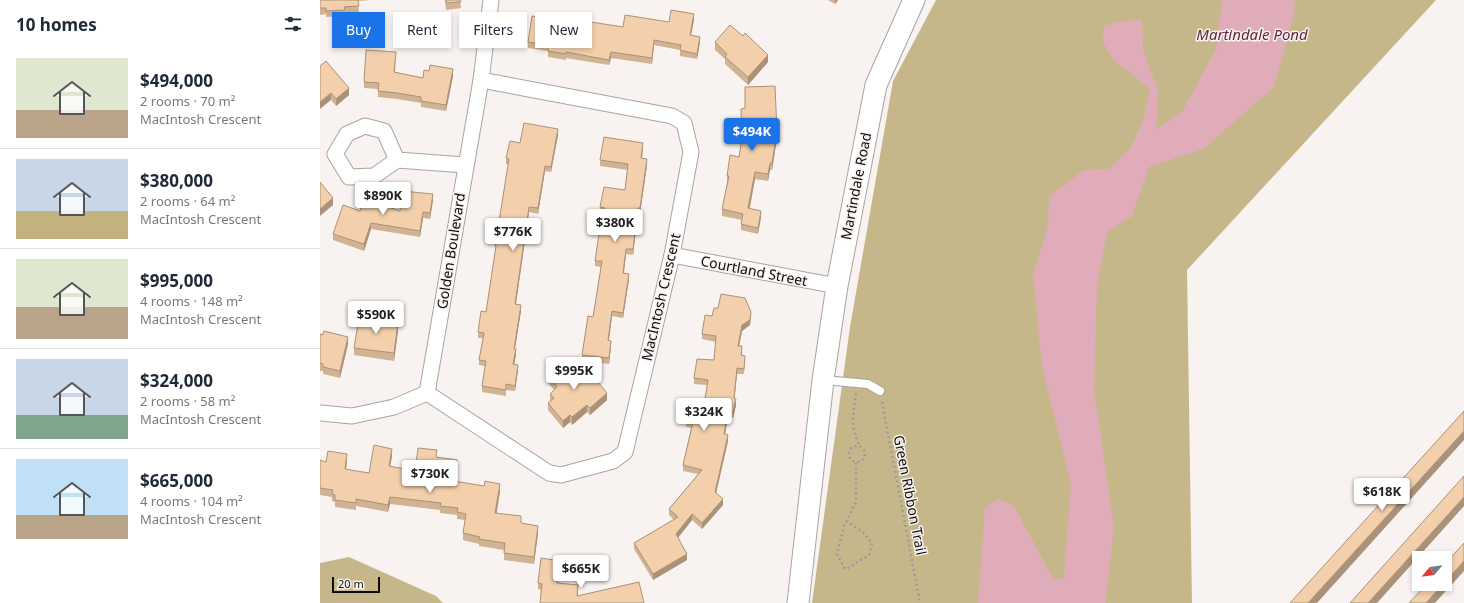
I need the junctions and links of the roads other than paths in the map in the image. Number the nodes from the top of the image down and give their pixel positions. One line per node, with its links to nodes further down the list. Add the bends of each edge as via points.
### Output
1 (491, 0): 3 (street, Golden Boulevard)
2 (914, 0): 7 (main road, Martindale Road, via 876,85)
3 (481, 80): 5 (street, Golden Boulevard); 6 (street, MacIntosh Crescent, via 672,116 684,123 691,152)
4 (396, 160): 5 (street)
5 (465, 165): 10 (street, Golden Boulevard)
6 (672, 255): 7 (street, Courtland Street); 10 (street, MacIntosh Crescent, via 628,442 625,452 613,461 561,475 549,473)
7 (837, 286): 8 (main road, Martindale Road)
8 (823, 380): 9 (lane, via 868,384); 12 (main road, Martindale Road)
9 (880, 391)
10 (427, 393): 11 (street, via 394,407 352,416)
11 (320, 413)
12 (798, 603)

